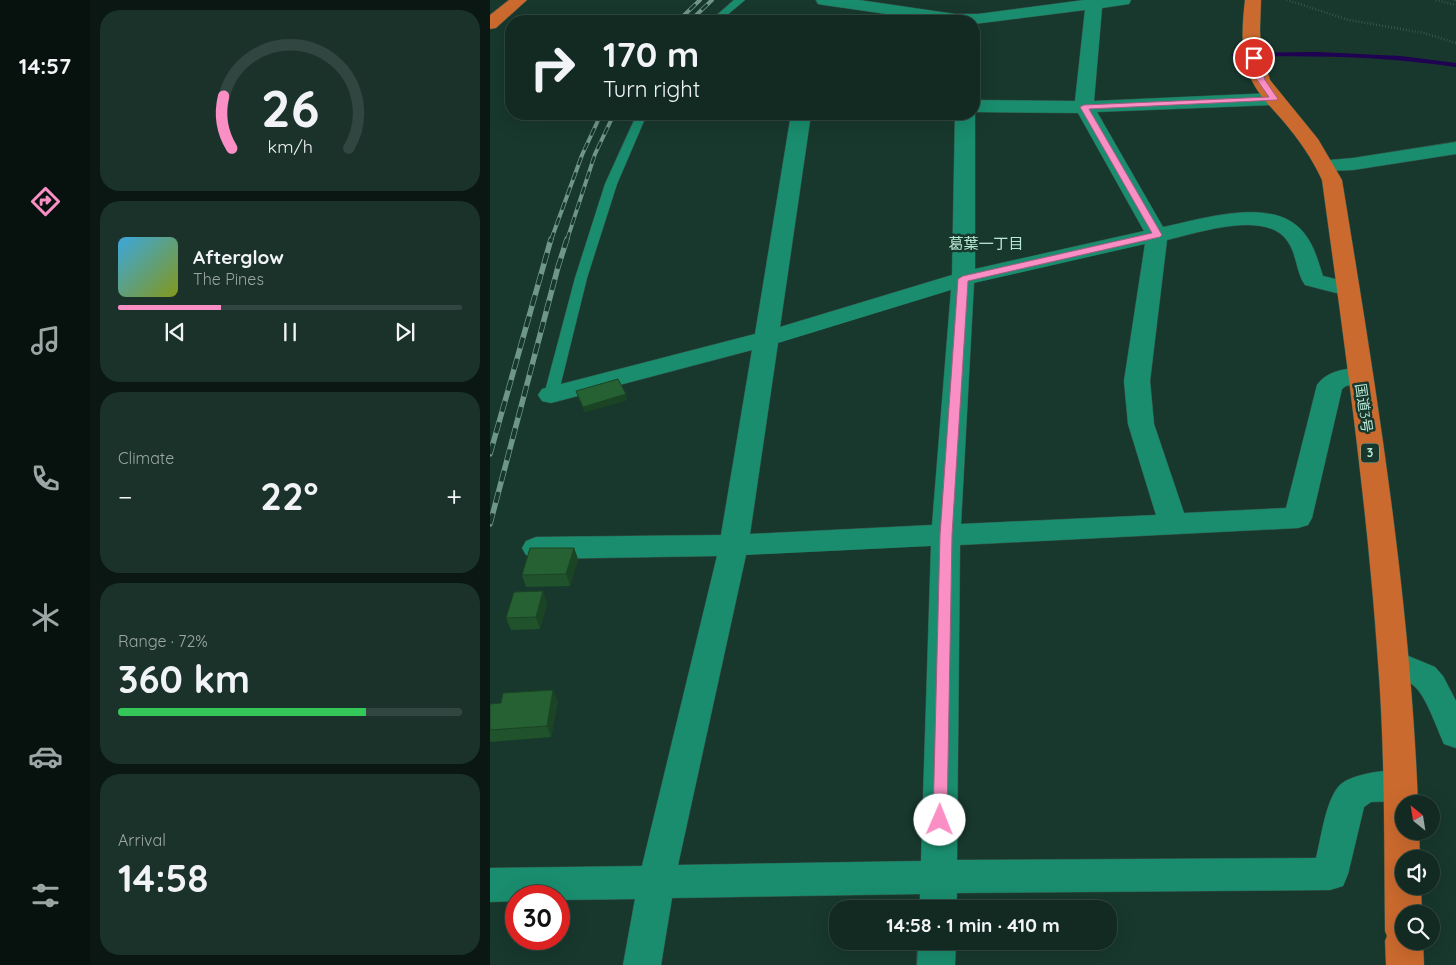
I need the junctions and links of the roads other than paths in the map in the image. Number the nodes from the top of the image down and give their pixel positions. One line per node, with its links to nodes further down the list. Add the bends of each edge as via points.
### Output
1 (519, 0): 12 (highway)
2 (740, 0): 8 (lane)
3 (824, 0): 7 (street)
4 (1123, 0): 6 (street)
5 (1254, 0): 13 (highway, 国道3号 / 3, via 1254,58 1261,80)
6 (1094, 4): 11 (street); 15 (street)
7 (860, 5): 9 (street); 10 (street)
8 (722, 15)
9 (854, 15)
10 (928, 15)
11 (980, 19)
12 (490, 24)
13 (1274, 99): 15 (street); 20 (highway, 国道3号 / 3)
14 (980, 106): 15 (street)
15 (1084, 107): 21 (street)
16 (639, 120): 26 (lane, via 608,193 581,278)
17 (800, 120): 24 (street)
18 (966, 120): 22 (street)
19 (1456, 148): 20 (street, via 1353,164)
20 (1326, 165): 23 (highway, 国道3号 / 3, via 1332,180)
21 (1157, 235): 22 (street); 23 (street, via 1242,218 1257,218 1286,229 1297,237 1313,280); 27 (street, via 1137,381 1141,424)
22 (963, 279): 24 (street); 28 (street)
23 (1348, 289): 25 (highway, 国道3号 / 3)
24 (766, 339): 26 (street); 29 (street)
25 (1359, 376): 27 (street, via 1339,378 1330,386 1298,518); 31 (highway, 国道3号 / 3)
26 (551, 395)
27 (1173, 524): 28 (street)
28 (946, 535): 29 (street); 36 (street)
29 (734, 545): 30 (street); 34 (street)
30 (536, 548)
31 (1394, 663): 32 (street, via 1424,676 1432,685); 33 (highway, 国道3号 / 3)
32 (1456, 734)
33 (1400, 786): 36 (street, via 1368,788 1352,795 1330,874); 37 (highway, 国道3号 / 3)
34 (656, 882): 35 (street); 36 (street); 40 (street)
35 (490, 885)
36 (938, 893)
37 (1403, 905)
38 (937, 950): 41 (street)
39 (1404, 950): 42 (highway)
40 (642, 965)
41 (936, 965)
42 (1405, 965)

